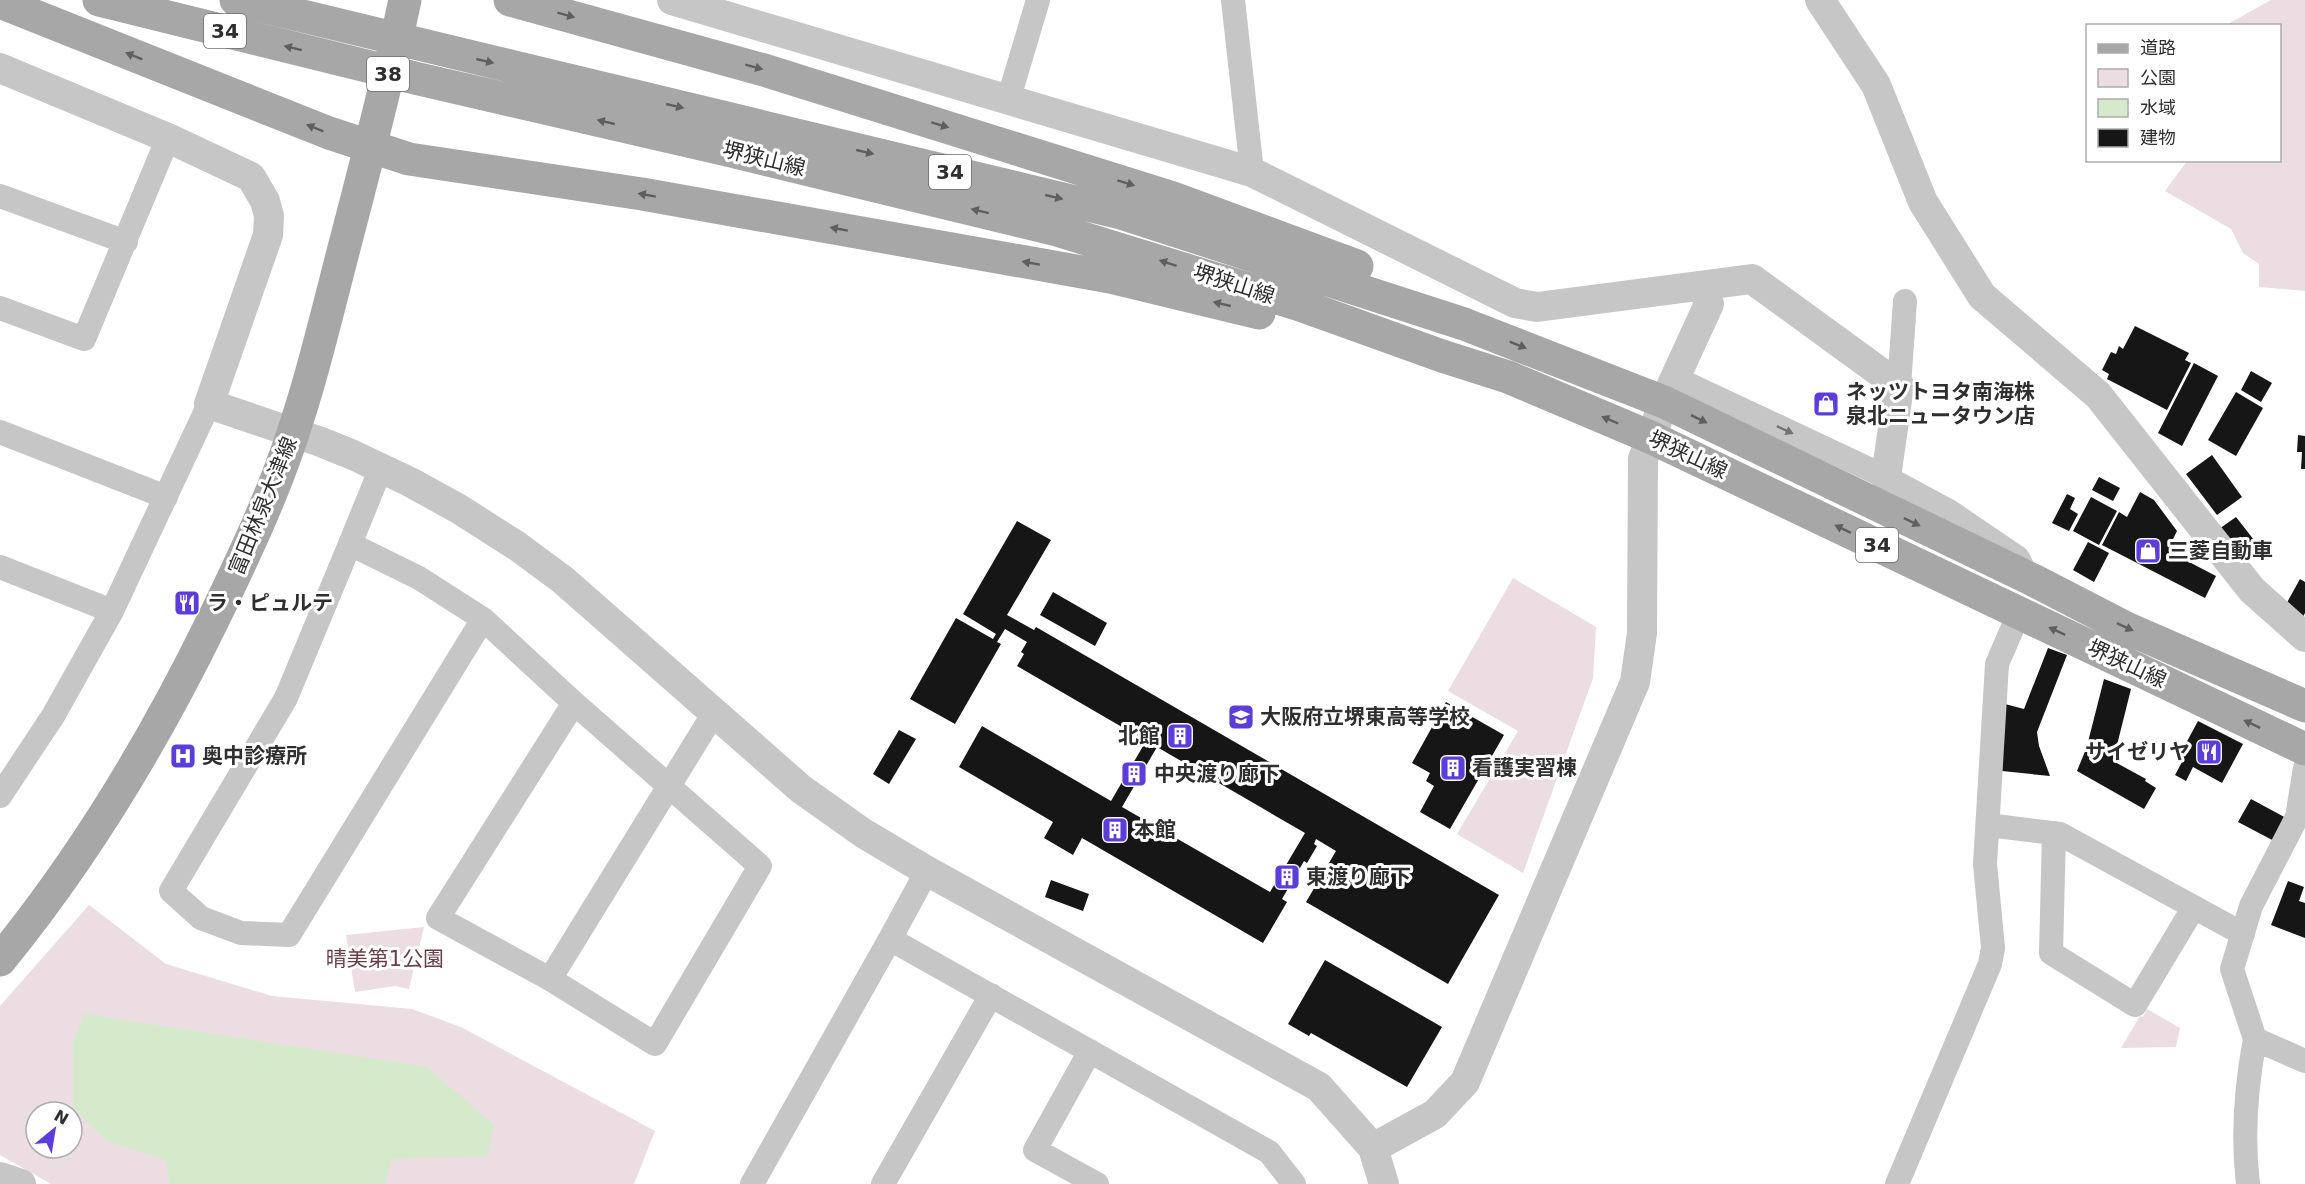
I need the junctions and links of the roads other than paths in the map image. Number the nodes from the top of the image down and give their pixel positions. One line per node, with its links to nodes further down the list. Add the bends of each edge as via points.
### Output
1 (99, 0): 21 (main road, 堺狭山線 / 34, one-way to 1, via 1300,305 1057,230)
2 (236, 0): 20 (main road, 堺狭山線 / 34, one-way to 20, via 1121,213)
3 (405, 0): 13 (main road, 富田林泉大津線 / 38)
4 (510, 0): 20 (main road, one-way to 20, via 764,70 1173,198 1395,280)
5 (672, 0): 11 (street)
6 (1038, 0): 11 (street)
7 (1233, 0): 14 (street)
8 (1820, 0): 37 (street, via 1876,85 1923,202 1982,296 2098,395 2252,590)
9 (0, 3): 13 (main road, one-way to 9)
10 (0, 68): 12 (street)
11 (1008, 101): 14 (street)
12 (168, 138): 16 (street); 24 (street, via 251,177 269,216 268,235)
13 (370, 147): 21 (main road, one-way to 13, via 1110,278 653,196 409,159); 26 (main road, 富田林泉大津線 / 38, via 308,389)
14 (1251, 172): 17 (street, via 1515,303 1537,307)
15 (0, 196): 16 (street)
16 (126, 242): 19 (street, via 84,339)
17 (1704, 286): 22 (street, via 1752,279); 23 (street, via 1709,304)
18 (1905, 301): 22 (street)
19 (0, 308)
20 (1464, 324): 23 (main road, 堺狭山線 / 34, one-way to 23)
21 (1442, 356): 27 (main road, 堺狭山線 / 34, one-way to 21, via 1508,377)
22 (1899, 386): 29 (street)
23 (1669, 390): 27 (street); 29 (street, one-way to 29); 33 (main road, 堺狭山線 / 34, one-way to 33)
24 (209, 404): 26 (street); 30 (street)
25 (0, 432): 30 (street)
26 (293, 432): 28 (street); 51 (main road, 富田林泉大津線 / 38, via 236,573 194,661 139,759 61,880)
27 (1650, 437): 35 (main road, 堺狭山線 / 34, one-way to 27); 57 (street, via 1643,459 1642,633 1635,682 1465,1082 1436,1114)
28 (381, 468): 31 (street); 40 (street, via 459,509 517,546 563,580)
29 (1886, 477): 33 (street, via 1949,511 2018,558)
30 (166, 497): 34 (street)
31 (350, 544): 36 (street, via 419,578); 36 (street, via 286,698 171,891 201,918 241,933 289,935)
32 (0, 567): 34 (street)
33 (2033, 580): 39 (main road, 堺狭山線 / 34, one-way to 39, via 2124,627)
34 (112, 611): 44 (street, via 53,716)
35 (2019, 613): 41 (main road, 堺狭山線 / 34, one-way to 35); 45 (street, via 1998,664)
36 (483, 619): 38 (street)
37 (2305, 637)
38 (574, 703): 43 (street); 52 (street, via 438,918)
39 (2305, 706)
40 (714, 713): 43 (street); 47 (street, via 823,806)
41 (2305, 749)
42 (2305, 768): 49 (street, via 2297,817 2251,906)
43 (668, 786): 52 (street); 52 (street, via 760,866 654,1044)
44 (2, 789)
45 (1988, 825): 46 (street); 65 (street, via 1985,864 1993,948 1990,964)
46 (2054, 833): 48 (street); 48 (street, via 2051,953 2135,1005)
47 (927, 872): 50 (street); 57 (street, via 1319,1087)
48 (2193, 907): 49 (street)
49 (2243, 934): 54 (street, via 2232,969)
50 (890, 939): 53 (street); 60 (street)
51 (0, 960)
52 (550, 979)
53 (991, 995): 55 (street); 61 (street)
54 (2255, 1039): 56 (street); 66 (street, via 2247,1083)
55 (1090, 1051): 62 (street, via 1035,1150); 63 (street, via 1269,1152)
56 (2305, 1061)
57 (1373, 1148): 64 (street)
58 (0, 1177): 59 (street)
59 (21, 1184)
60 (752, 1184)
61 (883, 1184)
62 (1097, 1184)
63 (1294, 1184)
64 (1384, 1184)
65 (1898, 1184)
66 (2247, 1184)

